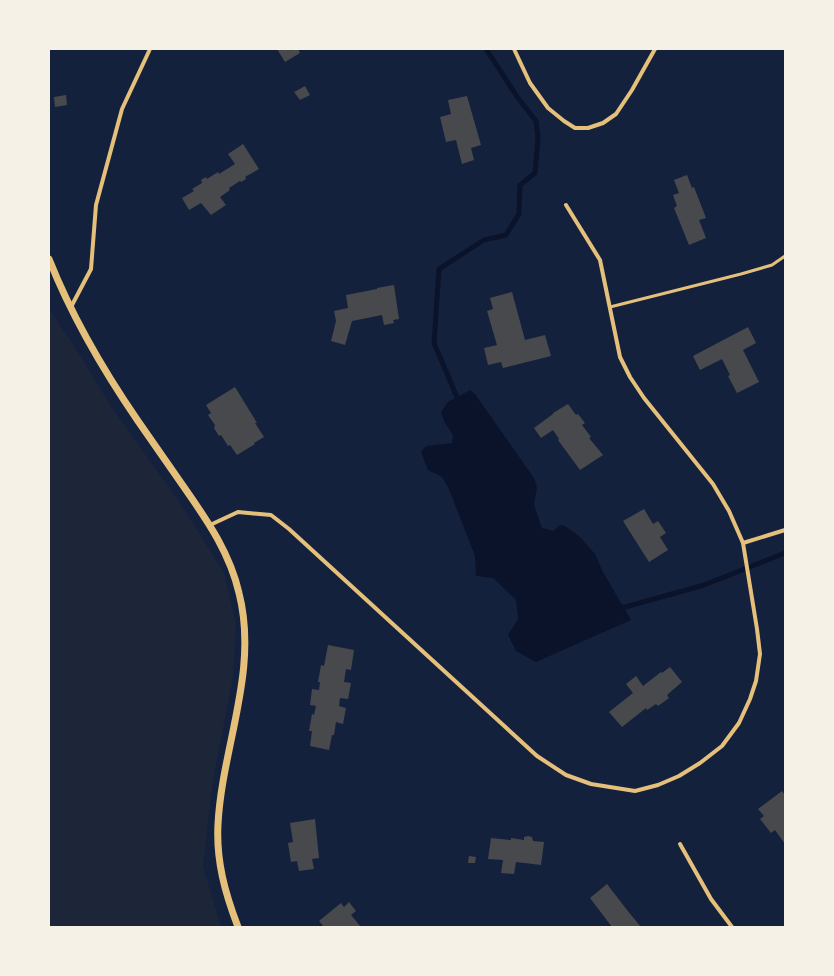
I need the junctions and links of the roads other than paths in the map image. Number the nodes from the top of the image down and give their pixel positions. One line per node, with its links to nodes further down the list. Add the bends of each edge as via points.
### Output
1 (150, 49): 8 (street, via 122,109 96,206 91,269)
2 (514, 49): 3 (street, via 530,83 548,108 575,128 588,128 603,123 616,114)
3 (655, 49)
4 (566, 206): 7 (street, via 600,260)
5 (785, 256): 7 (lane, via 772,265)
6 (49, 258): 8 (street)
7 (610, 307): 11 (street, via 620,357 630,377 713,484 729,511)
8 (70, 308): 9 (street, via 106,373)
9 (210, 525): 11 (street, via 238,512 271,515 537,756 566,775 592,784 635,791 658,786 679,776 722,746 739,723 750,699 760,654); 13 (street, via 236,579 244,625 242,685 218,824 221,871)
10 (785, 530): 11 (street)
11 (743, 543)
12 (680, 844): 14 (street, via 711,899)
13 (238, 927)
14 (732, 927)

